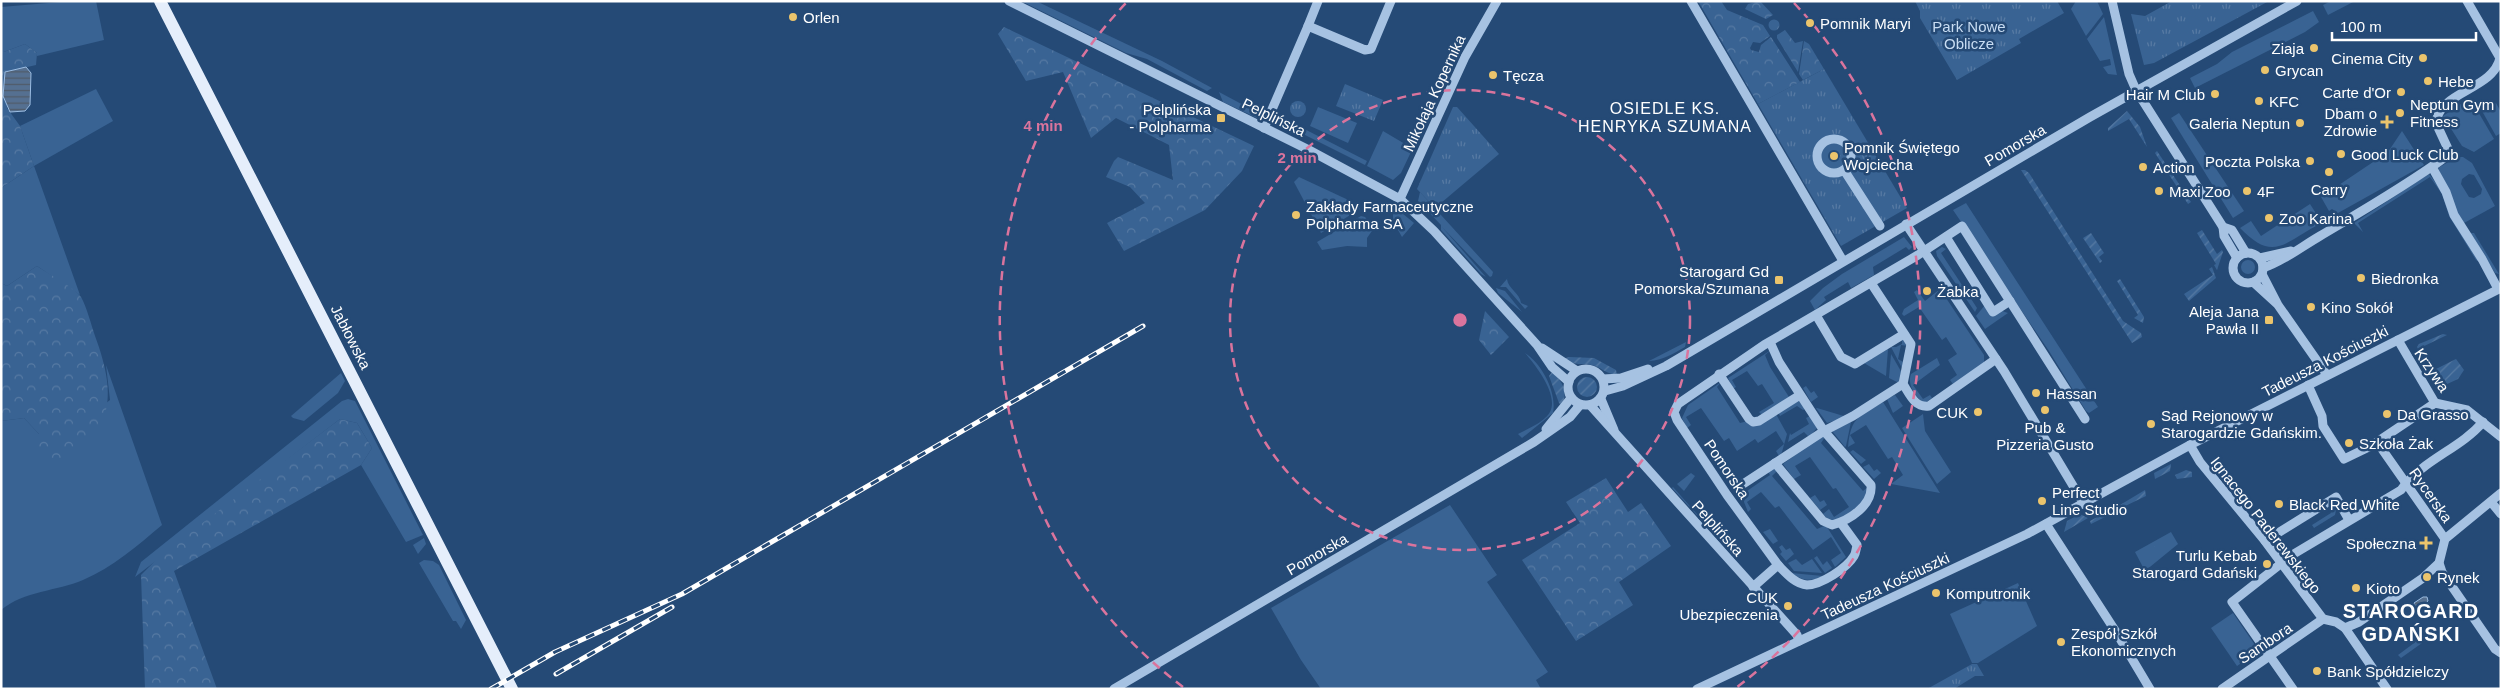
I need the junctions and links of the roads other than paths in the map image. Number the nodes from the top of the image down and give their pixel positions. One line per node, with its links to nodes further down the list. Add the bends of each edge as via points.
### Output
1 (160, 1): 81 (main road, Jabłowska)
2 (1009, 1): 12 (street, Pelplińska)
3 (1318, 1): 10 (street)
4 (1391, 1): 10 (street, via 1371,49 1365,50)
5 (1497, 1): 15 (street, Mikołaja Kopernika, via 1465,57)
6 (1691, 1): 25 (street)
7 (2112, 1): 11 (street, via 2129,74)
8 (2297, 1): 11 (street, Pomorska)
9 (2467, 1): 13 (street, via 2500,58 2494,72 2439,110 2436,123 2449,151)
10 (1308, 26): 12 (street)
11 (2136, 90): 16 (street, Pomorska); 18 (street)
12 (1264, 128): 15 (street, Pelplińska)
13 (2432, 167): 20 (street); 29 (street, via 2454,215)
14 (1844, 170): 17 (street)
15 (1400, 198): 36 (street, Pelplińska)
16 (1906, 224): 21 (street); 25 (street, Pomorska)
17 (1880, 226)
18 (2223, 227): 22 (street, via 2232,230); 23 (street, via 2224,236)
19 (1946, 237): 21 (street); 30 (street, via 1962,226); 30 (street, via 1993,312)
20 (2296, 250): 24 (street); 26 (street)
21 (1924, 251): 28 (street, Pomorska); 37 (street)
22 (2246, 252): 23 (street); 24 (street)
23 (2237, 258): 27 (street, via 2233,267 2236,277 2244,282)
24 (2260, 258): 26 (street)
25 (1843, 261): 38 (street, Pomorska)
26 (2263, 271): 27 (street); 31 (street)
27 (2253, 282): 31 (street)
28 (1871, 283): 32 (street, Pomorska); 33 (street)
29 (2499, 289): 34 (street, Tadeusza Kościuszki)
30 (2010, 301): 51 (street)
31 (2278, 305): 41 (street)
32 (1816, 315): 33 (street, via 1841,357 1855,364); 35 (street, Pomorska)
33 (1904, 334): 44 (street, via 1911,344)
34 (2398, 340): 41 (street, Tadeusza Kościuszki); 49 (street, Krzywa)
35 (1770, 342): 40 (street, Pomorska); 47 (street, via 1778,362)
36 (1537, 345): 39 (street, Pelplińska); 43 (street, Pelplińska, via 1552,367)
37 (1996, 359): 44 (street, via 1929,406 1921,407 1916,403); 64 (street)
38 (1672, 362): 42 (street, Pomorska, via 1621,378); 46 (street, Pomorska)
39 (1577, 371): 42 (street, via 1592,370); 43 (street)
40 (1719, 374): 47 (street, via 1753,422); 73 (street, Pomorska, via 1678,404 1674,412 1727,495)
41 (2327, 376): 45 (street, Tadeusza Kościuszki)
42 (1603, 378): 46 (street)
43 (1569, 382): 48 (street)
44 (1903, 384): 53 (street, Pomorska)
45 (2308, 385): 57 (street, via 2323,426 2344,460); 58 (street, Tadeusza Kościuszki)
46 (1603, 395): 50 (street); 54 (street, Pelplińska)
47 (1800, 395): 53 (street)
48 (1571, 398): 50 (street); 56 (street, Pomorska)
49 (2435, 403): 52 (street, Krzywa, via 2467,410); 57 (street)
50 (1585, 405): 54 (street, Pelplińska); 56 (street, Pomorska)
51 (2085, 419)
52 (2483, 422): 55 (street, Krzywa); 60 (street, via 2474,432 2411,476)
53 (1824, 430): 59 (street, Pomorska); 67 (street, via 1871,485 1872,495 1867,504)
54 (1615, 433): 74 (street, Pelplińska)
55 (2501, 437)
56 (1534, 442): 82 (street, Pomorska)
57 (2377, 442): 60 (street, Rycerska)
58 (2190, 445): 64 (street, Tadeusza Kościuszki); 70 (street, Ignacego Paderewskiego, via 2200,462)
59 (1775, 463): 61 (street, Pomorska); 67 (street, via 1823,521 1832,526)
60 (2406, 484): 66 (street, via 2356,519); 69 (street, Rycerska)
61 (1740, 486)
62 (2501, 493): 63 (street)
63 (2491, 502): 65 (street); 69 (street)
64 (2084, 504): 68 (street, Tadeusza Kościuszki)
65 (2501, 514)
66 (2349, 520): 70 (street, via 2336,497); 72 (street)
67 (1841, 523): 73 (street, Pomorska, via 1857,545 1855,556 1848,563 1817,583 1806,585 1789,576)
68 (2046, 524): 77 (street, Tadeusza Kościuszki); 84 (street)
69 (2445, 540): 71 (street)
70 (2265, 541): 72 (street, Ignacego Paderewskiego)
71 (2439, 560): 76 (street, via 2416,583); 78 (street, via 2442,572)
72 (2282, 563): 75 (street, Ignacego Paderewskiego); 79 (street, via 2232,602)
73 (1778, 565): 74 (street)
74 (1753, 587): 77 (street, Pelplińska)
75 (2323, 619): 76 (street); 79 (street, Sambora)
76 (2345, 628): 86 (street)
77 (1800, 641): 83 (street, Tadeusza Kościuszki)
78 (2499, 652)
79 (2270, 656): 80 (street, Sambora); 85 (street)
80 (2226, 688)
81 (512, 689)
82 (1114, 689)
83 (1697, 689)
84 (2150, 689)
85 (2293, 689)
86 (2387, 689)

